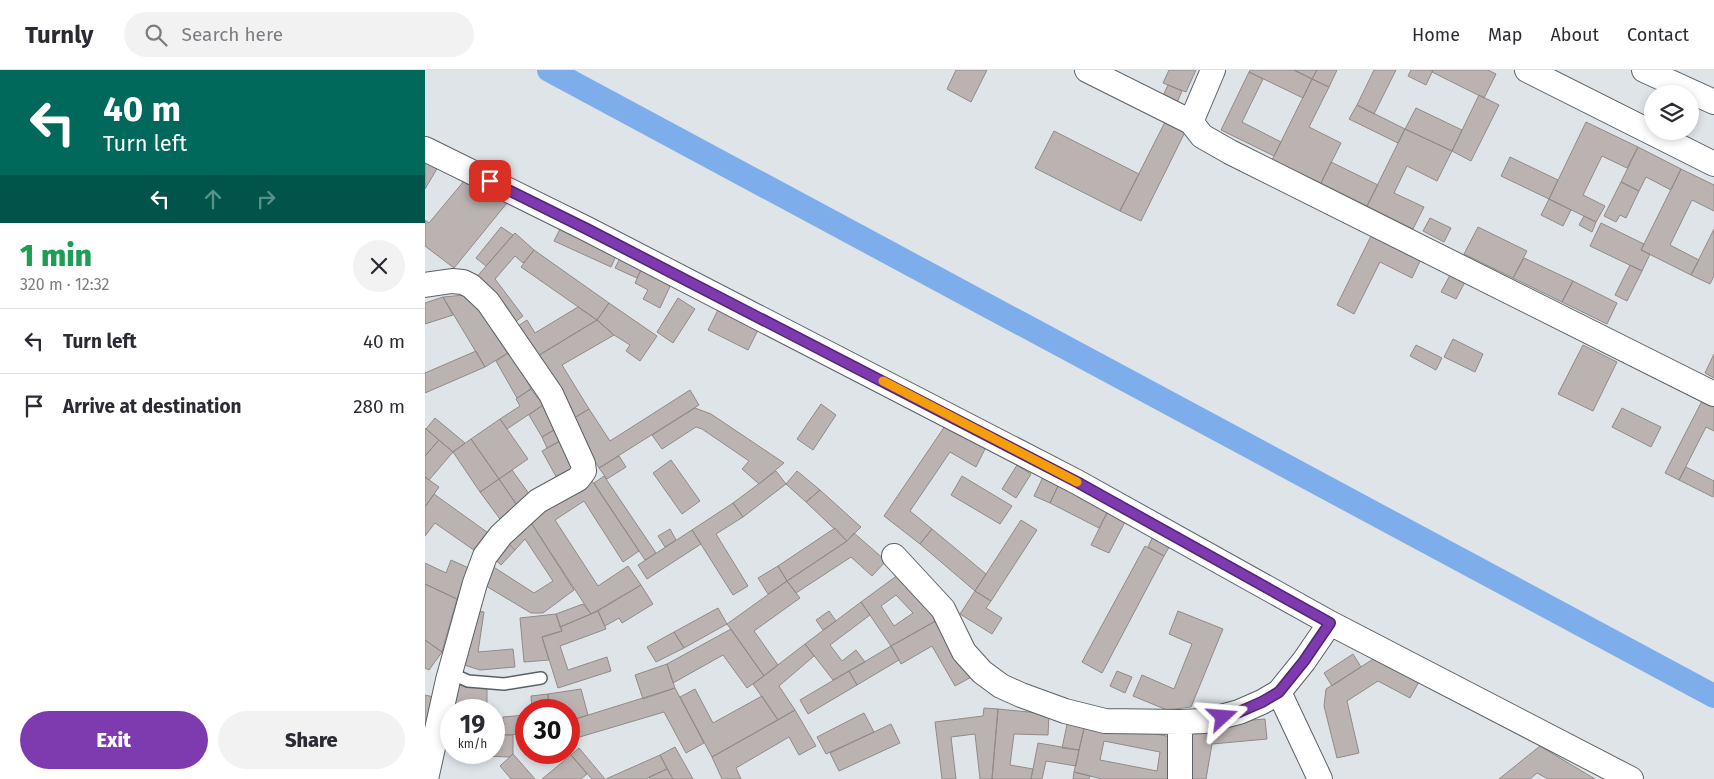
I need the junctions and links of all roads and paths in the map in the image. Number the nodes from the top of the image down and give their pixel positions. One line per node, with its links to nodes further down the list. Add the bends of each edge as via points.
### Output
1 (1087, 70): 6 (street)
2 (1213, 70): 6 (street)
3 (1527, 70): 8 (street)
4 (1644, 70): 5 (street)
5 (1714, 102)
6 (1191, 122): 10 (street, via 1202,136 1223,148)
7 (425, 150): 12 (street, via 587,229 1077,482)
8 (1714, 164)
9 (425, 285): 13 (street, via 463,282 488,302 551,394 584,470 579,478 537,501 501,535 485,556)
10 (1714, 394)
11 (894, 556): 16 (street, via 943,609 964,652 1001,686 1065,711 1105,721)
12 (1330, 623): 15 (street); 20 (street)
13 (449, 674): 14 (lane, via 468,681 504,684); 17 (street)
14 (541, 678)
15 (1279, 692): 16 (street, via 1239,712); 19 (street)
16 (1180, 722): 18 (street)
17 (426, 779)
18 (1180, 779)
19 (1320, 779)
20 (1631, 779)

